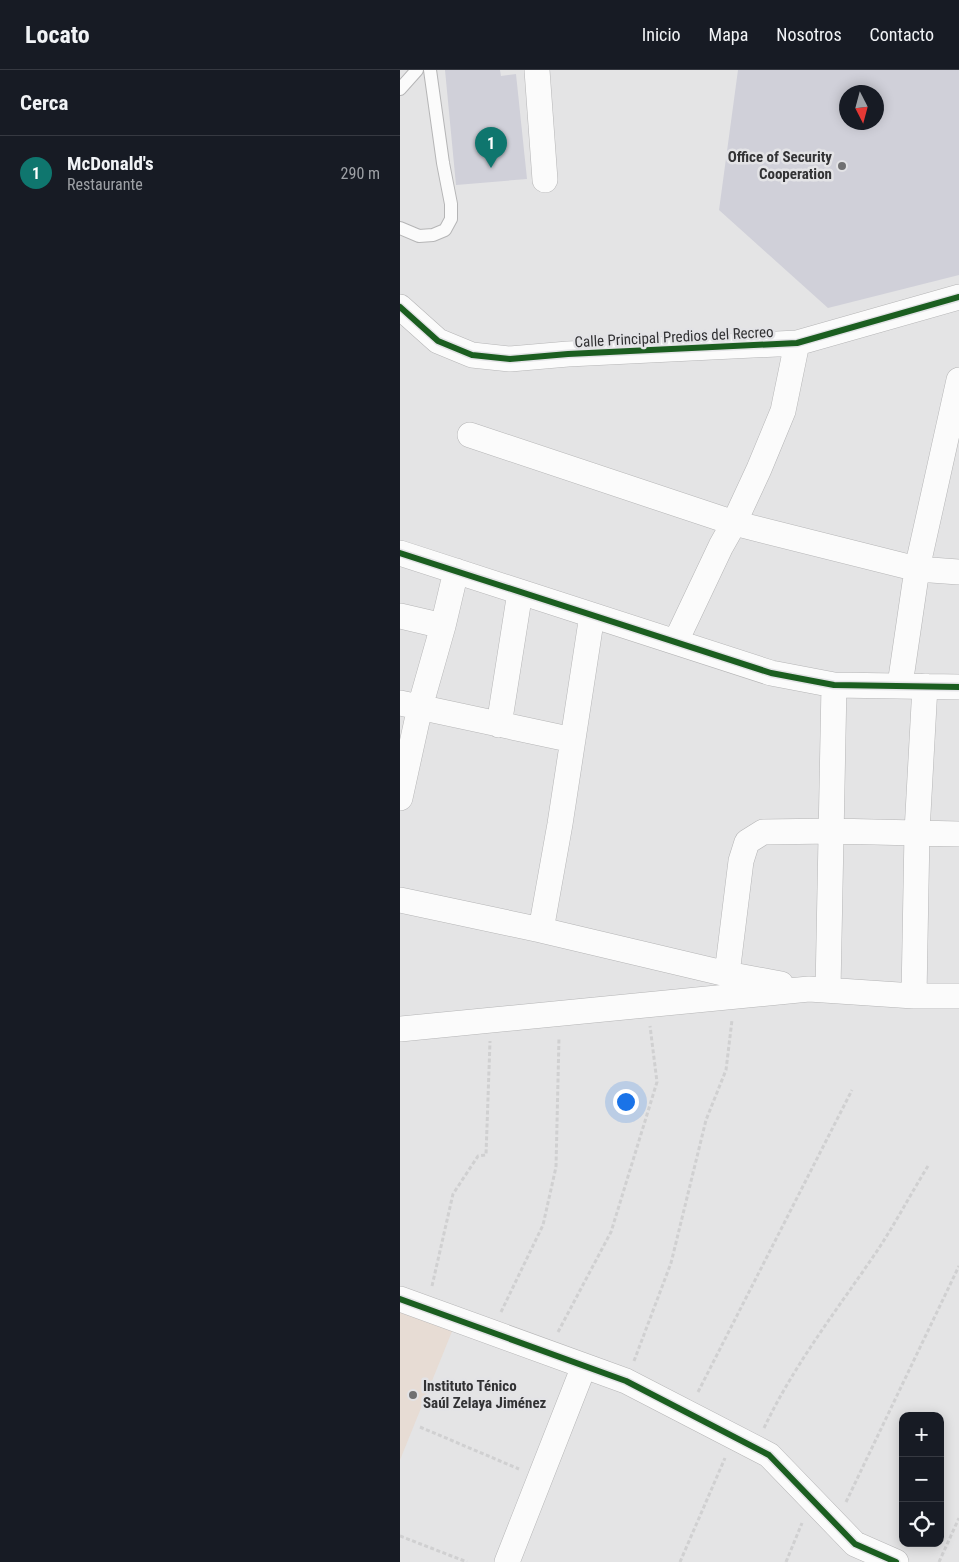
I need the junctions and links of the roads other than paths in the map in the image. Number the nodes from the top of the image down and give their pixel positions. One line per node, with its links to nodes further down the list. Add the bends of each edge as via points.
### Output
1 (417, 70): 4 (lane)
2 (430, 70): 6 (lane, via 451,219 445,230 433,234 419,236)
3 (537, 70): 5 (street)
4 (400, 89)
5 (545, 180)
6 (400, 228)
7 (959, 297): 9 (street, Calle Principal Predios del Recreo)
8 (400, 307): 9 (street, Calle Principal Predios del Recreo, via 438,341 472,356 510,359)
9 (798, 343): 12 (street, via 783,411)
10 (959, 380): 14 (street)
11 (470, 435): 12 (street)
12 (734, 523): 14 (street); 21 (street)
13 (400, 554): 15 (street)
14 (917, 569): 16 (street); 23 (street)
15 (456, 571): 17 (street); 20 (street)
16 (959, 572)
17 (520, 592): 18 (street); 27 (street)
18 (592, 615): 21 (street); 28 (street)
19 (400, 616): 20 (street)
20 (443, 626): 26 (street)
21 (676, 641): 22 (street, via 771,673)
22 (834, 685): 23 (street); 30 (street)
23 (900, 685): 24 (street)
24 (925, 686): 25 (street); 31 (street)
25 (959, 687)
26 (410, 705): 27 (street); 29 (street)
27 (499, 725): 28 (street)
28 (573, 740): 34 (street)
29 (400, 798)
30 (832, 831): 31 (street); 35 (street, via 763,832 747,842 741,861); 36 (street)
31 (917, 832): 32 (street); 37 (street)
32 (959, 834)
33 (400, 900): 34 (street)
34 (541, 930): 35 (street)
35 (731, 985): 36 (street); 39 (street, via 647,1005)
36 (818, 990): 37 (street)
37 (914, 996): 38 (street)
38 (959, 996)
39 (400, 1030)
40 (400, 1299): 41 (street)
41 (584, 1366): 42 (street); 43 (street, via 626,1381 769,1455 855,1544)
42 (507, 1562)
43 (896, 1562)

